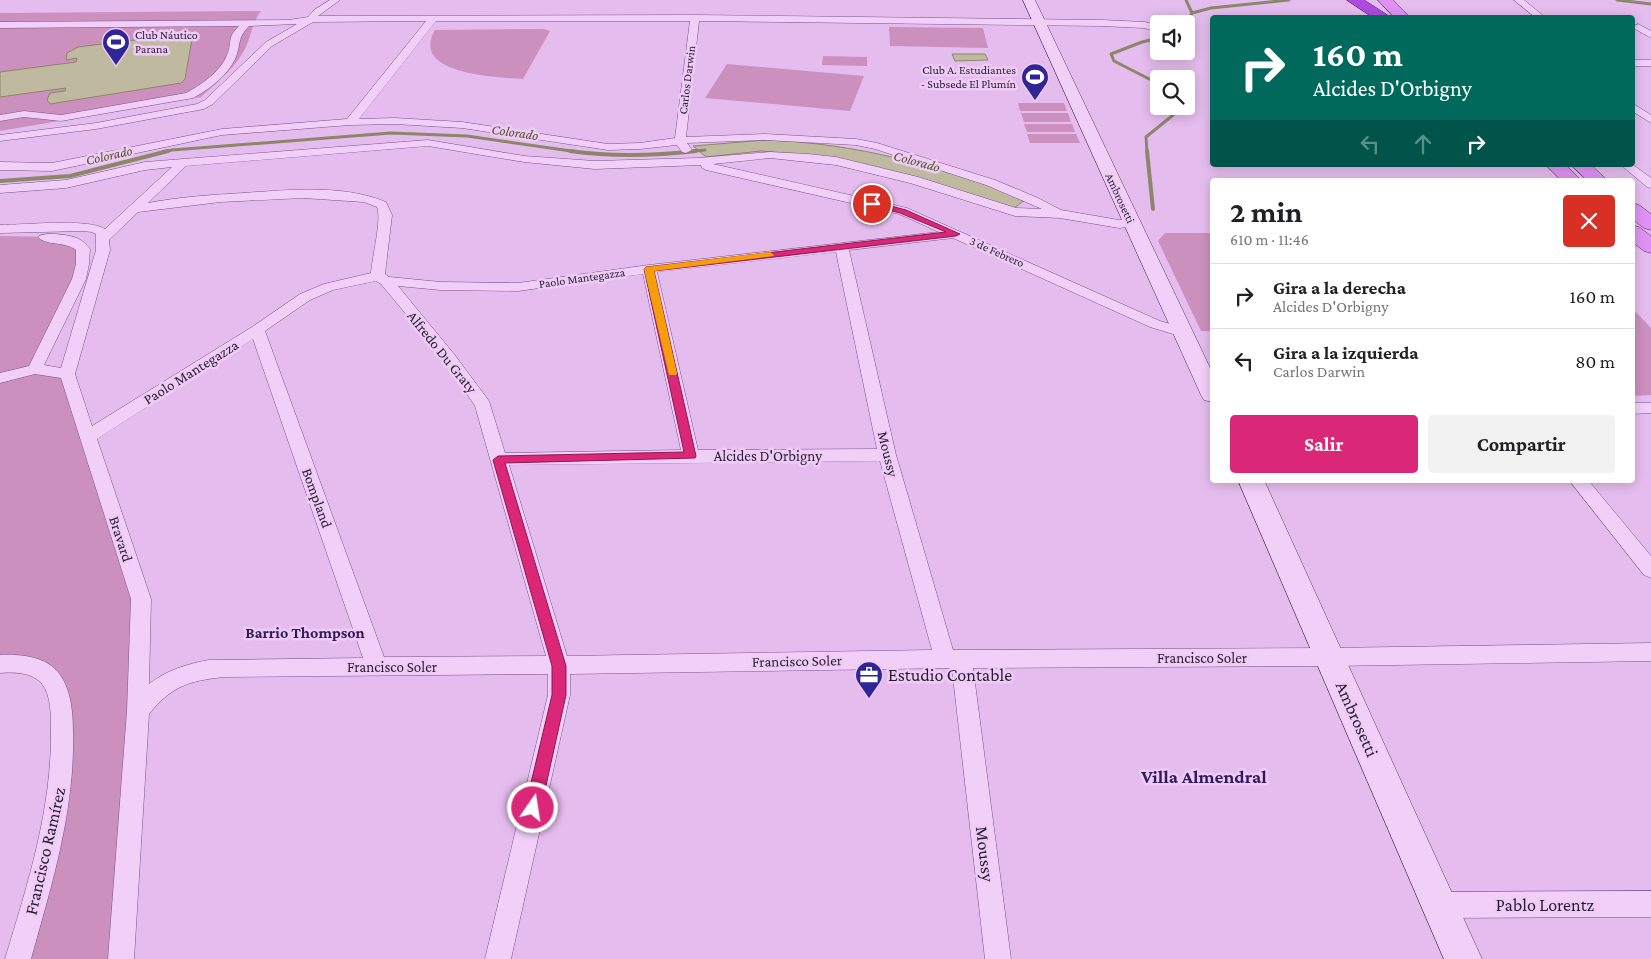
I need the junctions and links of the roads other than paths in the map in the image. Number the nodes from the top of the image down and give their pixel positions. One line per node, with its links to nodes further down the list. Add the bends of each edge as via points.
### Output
1 (336, 0): 12 (street)
2 (1029, 0): 14 (street, Ambrosetti)
3 (1354, 0): 7 (highway)
4 (1371, 0): 8 (main road)
5 (1386, 0): 9 (main road)
6 (1518, 0): 10 (street)
7 (1380, 15)
8 (1386, 15)
9 (1401, 15)
10 (1538, 15)
11 (695, 18): 13 (street); 14 (street); 27 (street, Carlos Darwin)
12 (311, 19): 13 (street); 15 (street); 26 (street, via 269,44 200,107 96,126)
13 (433, 19): 25 (street)
14 (1039, 22): 18 (street); 41 (street, Ambrosetti)
15 (246, 24): 16 (street); 23 (street, via 234,35 232,55 221,72 189,96 61,118 24,114)
16 (0, 25)
17 (1638, 27): 19 (street)
18 (1150, 28)
19 (1651, 35)
20 (1635, 63): 21 (street)
21 (1651, 63)
22 (1635, 108): 24 (street)
23 (0, 118)
24 (1651, 120)
25 (350, 122): 27 (street, via 462,125 608,147); 30 (street, via 222,132 41,168)
26 (0, 138)
27 (681, 143): 28 (street); 40 (street, via 765,137 866,144 1003,187)
28 (696, 160): 29 (street, via 595,165 524,159 428,143); 40 (street, via 770,155 836,161 914,180 1015,212); 44 (street, 3 de Febrero, via 708,167 903,211)
29 (182, 164): 37 (street, via 145,166 66,184); 38 (street)
30 (0, 166)
31 (1557, 167): 34 (main road)
32 (1582, 167): 35 (main road)
33 (1630, 167): 36 (street)
34 (1570, 178)
35 (1596, 178)
36 (1651, 184)
37 (0, 188)
38 (133, 209): 47 (street); 51 (street, via 230,198 335,194 373,200 382,206 385,213 378,259)
39 (1635, 211): 42 (main road)
40 (1060, 214): 41 (street, via 1119,224)
41 (1132, 223): 55 (street, Ambrosetti)
42 (1651, 224)
43 (0, 229): 47 (street, via 90,227 100,230)
44 (956, 234): 48 (street, Paolo Mantegazza); 55 (street, 3 de Febrero, via 1155,324)
45 (1635, 234): 49 (main road)
46 (0, 236): 56 (street, via 58,237 74,241 83,249 84,262 70,299)
47 (103, 238): 57 (street, via 103,250)
48 (842, 246): 50 (street, Paolo Mantegazza); 63 (street, Moussy)
49 (1651, 247)
50 (649, 269): 52 (street, Paolo Mantegazza, via 518,287); 64 (street)
51 (382, 279): 52 (street, Paolo Mantegazza); 53 (street, Alfredo Du Graty); 54 (street, Paolo Mantegazza, via 329,287 305,298)
52 (441, 286): 53 (street, via 421,294)
53 (407, 308): 65 (street, Alfredo Du Graty, via 472,386 483,405)
54 (257, 330): 62 (street, Paolo Mantegazza); 74 (street, Bompland)
55 (1182, 332): 59 (street, Ambrosetti)
56 (35, 369): 57 (street); 58 (street)
57 (67, 374): 62 (street, Bravard)
58 (0, 378)
59 (1210, 392)
60 (1651, 408): 61 (street)
61 (1635, 409)
62 (88, 437): 75 (street, Bravard, via 141,599)
63 (887, 455): 64 (street, Alcides D'Orbigny); 71 (street, Moussy)
64 (691, 456): 65 (street, Alcides D'Orbigny)
65 (498, 460): 73 (street, Alfredo Du Graty)
66 (1252, 483): 70 (street, Ambrosetti)
67 (1580, 483): 68 (street)
68 (1651, 570)
69 (1651, 652): 70 (street, Francisco Soler)
70 (1330, 657): 71 (street, Francisco Soler); 77 (street, Ambrosetti)
71 (953, 659): 73 (street, Francisco Soler); 81 (street, Moussy)
72 (0, 664): 78 (street, Francisco Ramírez, via 33,667 49,676 56,689 62,728 61,782 55,821)
73 (559, 666): 74 (street, Francisco Soler); 80 (street, Alfredo Du Graty, via 559,695)
74 (377, 667): 75 (street, Francisco Soler, via 224,668 190,672 161,686)
75 (138, 711): 79 (street, Bravard)
76 (1651, 904): 77 (street, Pablo Lorentz)
77 (1439, 905): 82 (street, Ambrosetti)
78 (18, 959)
79 (121, 959)
80 (498, 959)
81 (998, 959)
82 (1463, 959)

